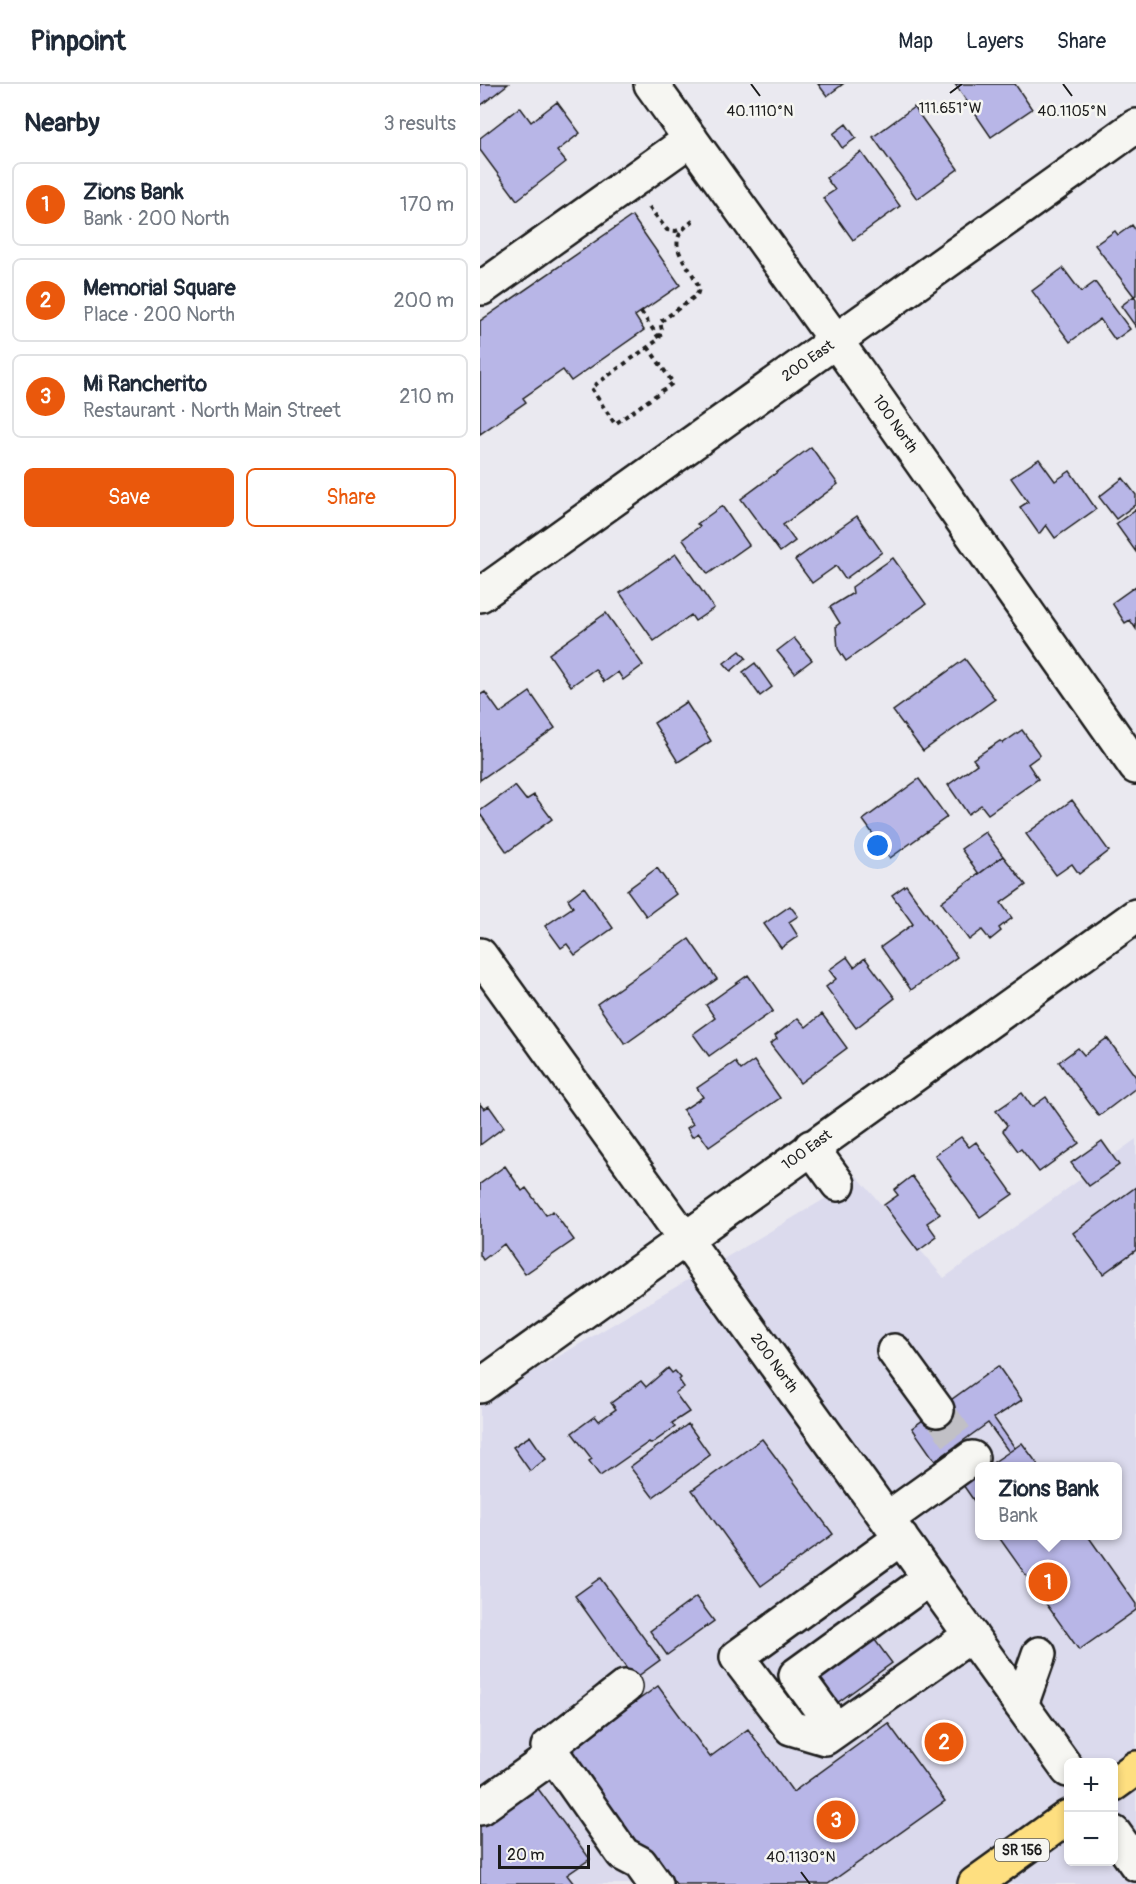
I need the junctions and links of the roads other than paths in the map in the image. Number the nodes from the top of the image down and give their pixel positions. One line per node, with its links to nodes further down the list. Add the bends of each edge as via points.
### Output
1 (651, 84): 3 (street, 100 North)
2 (1136, 126): 5 (street, 200 East)
3 (691, 139): 4 (street); 5 (street, 100 North)
4 (480, 286)
5 (836, 342): 6 (street, 200 East); 7 (street, 100 North)
6 (480, 595)
7 (1136, 767)
8 (1136, 916): 10 (street, 100 East)
9 (480, 955): 12 (street, 200 North)
10 (811, 1147): 11 (street); 12 (street, 100 East)
11 (838, 1184)
12 (685, 1238): 14 (street, 100 East); 17 (street, 200 North)
13 (894, 1350): 15 (street)
14 (480, 1386)
15 (938, 1410)
16 (972, 1458): 17 (street)
17 (894, 1528): 18 (street, 200 North); 23 (street, via 737,1657 791,1728 825,1738)
18 (930, 1578): 19 (street, 200 North); 23 (street, via 796,1675)
19 (971, 1635): 22 (street, 200 North); 23 (street)
20 (1039, 1653): 22 (street)
21 (626, 1688): 24 (street, via 548,1747)
22 (1021, 1705): 25 (street, 200 North)
23 (836, 1730)
24 (554, 1755): 28 (street); 32 (street, via 623,1854 640,1863)
25 (1064, 1764)
26 (1136, 1768): 27 (main road)
27 (1118, 1781)
28 (480, 1808)
29 (1064, 1819): 33 (main road, SR 156)
30 (1118, 1840): 31 (street)
31 (1136, 1864)
32 (655, 1884)
33 (975, 1884)

